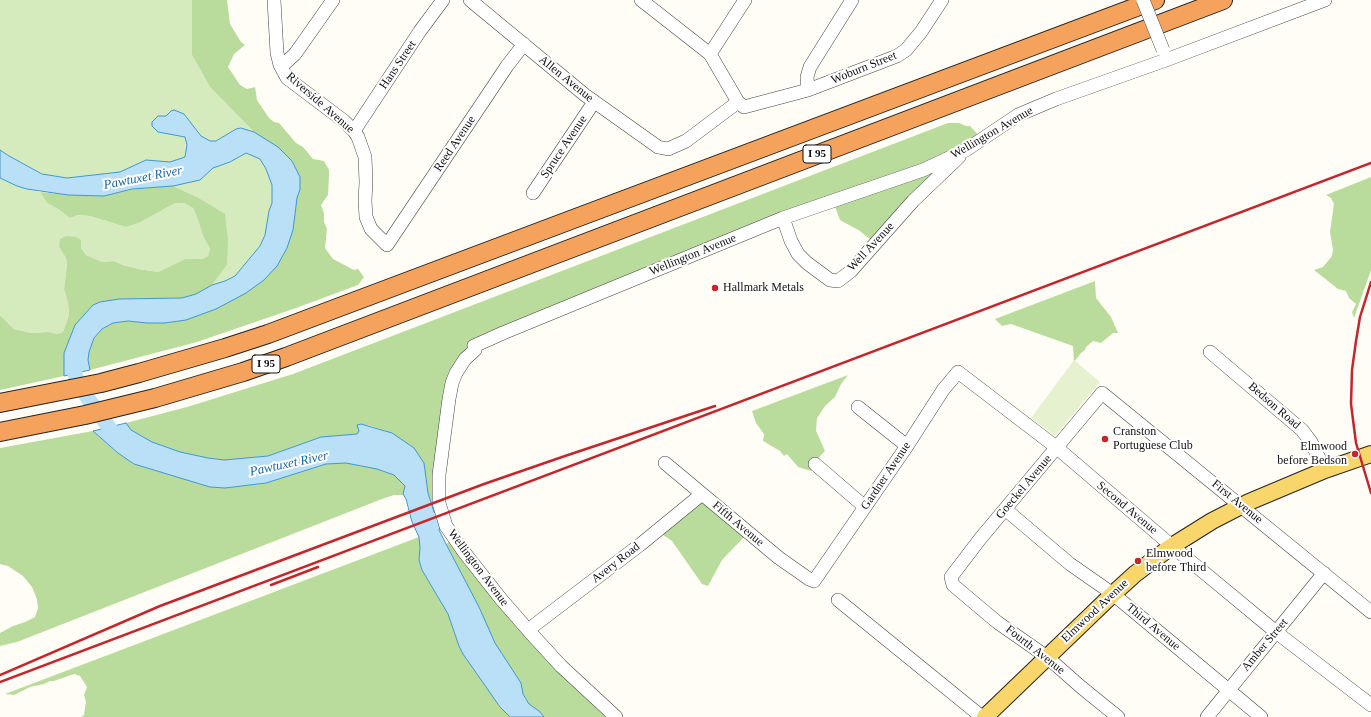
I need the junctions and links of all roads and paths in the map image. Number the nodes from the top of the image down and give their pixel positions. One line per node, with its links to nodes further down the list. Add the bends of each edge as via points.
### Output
1 (274, 0): 16 (street, Riverside Avenue)
2 (333, 0): 16 (street, via 295,54)
3 (443, 0): 20 (street, Hans Street)
4 (470, 0): 13 (street, Allen Avenue)
5 (745, 0): 14 (street)
6 (852, 0): 17 (street, via 810,67 807,77)
7 (942, 0): 17 (street, Woburn Street, via 921,32 898,56)
8 (1144, 0): 15 (street, bridge)
9 (1155, 0): 28 (highway, I 95, via 303,322 225,348 101,383)
10 (1223, 0): 30 (highway, I 95, via 328,342 243,372 155,398)
11 (1325, 0): 15 (street, Wellington Avenue)
12 (645, 1): 14 (street)
13 (524, 44): 18 (street, Allen Avenue); 24 (street, Reed Avenue)
14 (710, 54): 19 (street)
15 (1165, 55): 21 (street, Wellington Avenue, via 1018,115)
16 (280, 65): 20 (street, Riverside Avenue, via 287,78)
17 (808, 90): 19 (street, Woburn Street, via 744,107)
18 (594, 102): 19 (street, Allen Avenue, via 658,147 668,150 686,141); 22 (street, Spruce Avenue)
19 (738, 102)
20 (354, 131): 24 (street, Riverside Avenue, via 365,157 366,217 371,229)
21 (966, 150): 23 (street, Wellington Avenue, via 912,174); 23 (street, Well Avenue, via 913,201 851,271 838,281 830,280 798,254)
22 (533, 193)
23 (783, 218): 48 (street, Wellington Avenue, via 474,346 475,350 456,373 449,399 439,475 440,508 446,526 454,538)
24 (387, 245)
25 (1210, 352): 36 (street, Bedson Road, via 1302,430)
26 (958, 372): 31 (street, Gardner Avenue, via 943,390); 32 (street, Second Avenue)
27 (1102, 393): 32 (street, Goeckel Avenue); 38 (street, First Avenue)
28 (0, 404)
29 (858, 407): 31 (street)
30 (0, 432)
31 (907, 446): 39 (street, Gardner Avenue)
32 (1056, 447): 40 (street, Goeckel Avenue); 41 (street, Second Avenue)
33 (1371, 454): 36 (main road, Elmwood Avenue)
34 (665, 463): 37 (street, Fifth Avenue)
35 (815, 464): 39 (street)
36 (1325, 470): 38 (main road, Elmwood Avenue)
37 (702, 494): 43 (street, Fifth Avenue, via 779,558); 48 (street, Avery Road)
38 (1242, 506): 41 (main road, Elmwood Avenue); 42 (street, First Avenue)
39 (865, 507): 43 (street, Gardner Avenue)
40 (1005, 509): 44 (street, Goeckel Avenue, via 957,568 951,577); 45 (street, Third Avenue, via 1070,564)
41 (1172, 546): 45 (main road, Elmwood Avenue); 49 (street, Second Avenue)
42 (1324, 573): 47 (street, First Avenue); 49 (street, Amber Street)
43 (814, 581)
44 (952, 583): 50 (street, Fourth Avenue, via 998,622)
45 (1113, 594): 50 (main road, Elmwood Avenue); 51 (street, Third Avenue)
46 (838, 600): 54 (street)
47 (1371, 612)
48 (528, 630): 53 (street, Wellington Avenue, via 561,666)
49 (1276, 632): 51 (street, Amber Street); 52 (street, Second Avenue)
50 (1047, 657): 54 (main road, Elmwood Avenue); 55 (street, Fourth Avenue)
51 (1228, 690): 56 (street, Amber Street); 57 (street, Third Avenue)
52 (1371, 705)
53 (616, 717)
54 (983, 717)
55 (1118, 717)
56 (1207, 717)
57 (1261, 717)

